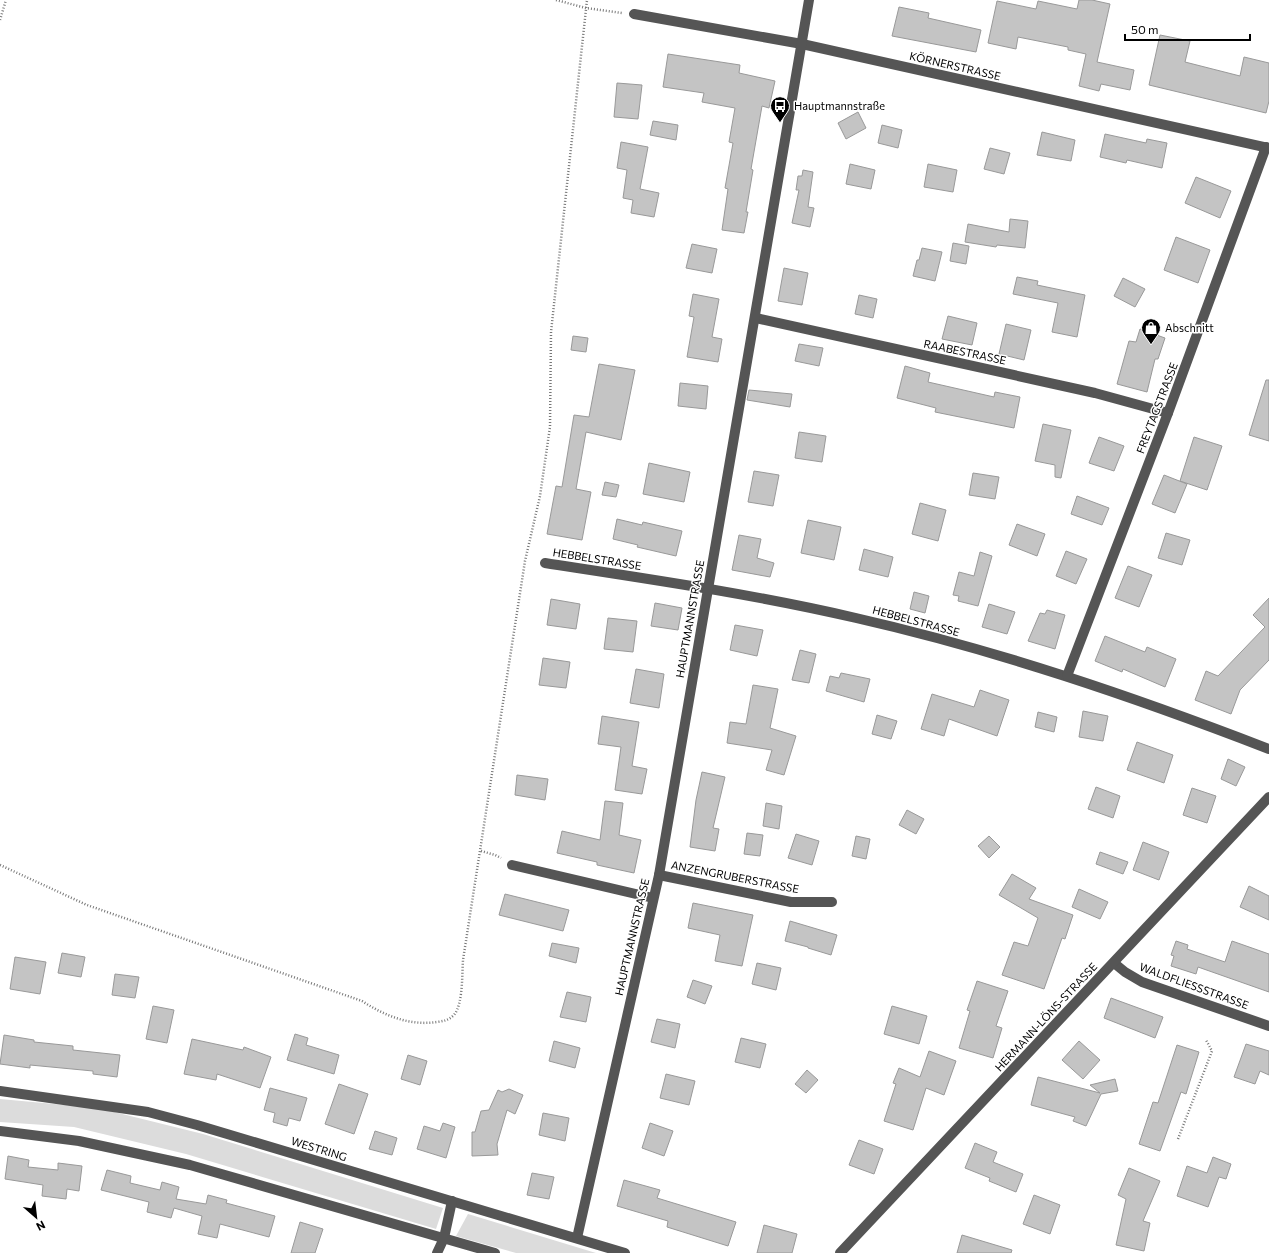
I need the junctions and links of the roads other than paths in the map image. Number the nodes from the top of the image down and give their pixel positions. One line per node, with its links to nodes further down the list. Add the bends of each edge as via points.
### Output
1 (809, 0): 3 (street, HAUPTMANNSTRASSE)
2 (634, 14): 3 (street, KÖRNERSTRASSE)
3 (802, 44): 4 (street, KÖRNERSTRASSE); 5 (street, HAUPTMANNSTRASSE)
4 (1268, 148): 6 (street, FREYTAGSTRASSE)
5 (756, 318): 6 (street, RAABESTRASSE, via 1095,393); 8 (street, HAUPTMANNSTRASSE)
6 (1168, 413): 9 (street, FREYTAGSTRASSE)
7 (544, 563): 8 (street, HEBBELSTRASSE)
8 (708, 588): 9 (street, HEBBELSTRASSE, via 858,618); 13 (street, HAUPTMANNSTRASSE)
9 (1067, 676): 10 (street, HEBBELSTRASSE)
10 (1269, 749)
11 (1269, 797): 16 (street, HERMANN-LÖNS-STRASSE)
12 (512, 865): 14 (street)
13 (659, 875): 14 (street, HAUPTMANNSTRASSE); 15 (street, ANZENGRUBERSTRASSE, via 790,902)
14 (653, 898): 22 (street, HAUPTMANNSTRASSE)
15 (832, 902)
16 (1114, 963): 17 (street, WALDFLIESSSTRASSE, via 1142,982); 26 (street, HERMANN-LÖNS-STRASSE)
17 (1269, 1026)
18 (0, 1091): 20 (street, WESTRING, via 148,1112)
19 (0, 1131): 21 (street, via 79,1141 190,1165)
20 (452, 1201): 21 (street); 22 (street, WESTRING)
21 (444, 1238): 23 (street); 24 (street)
22 (577, 1238): 25 (street, WESTRING)
23 (437, 1253)
24 (495, 1253)
25 (625, 1253)
26 (840, 1253)

